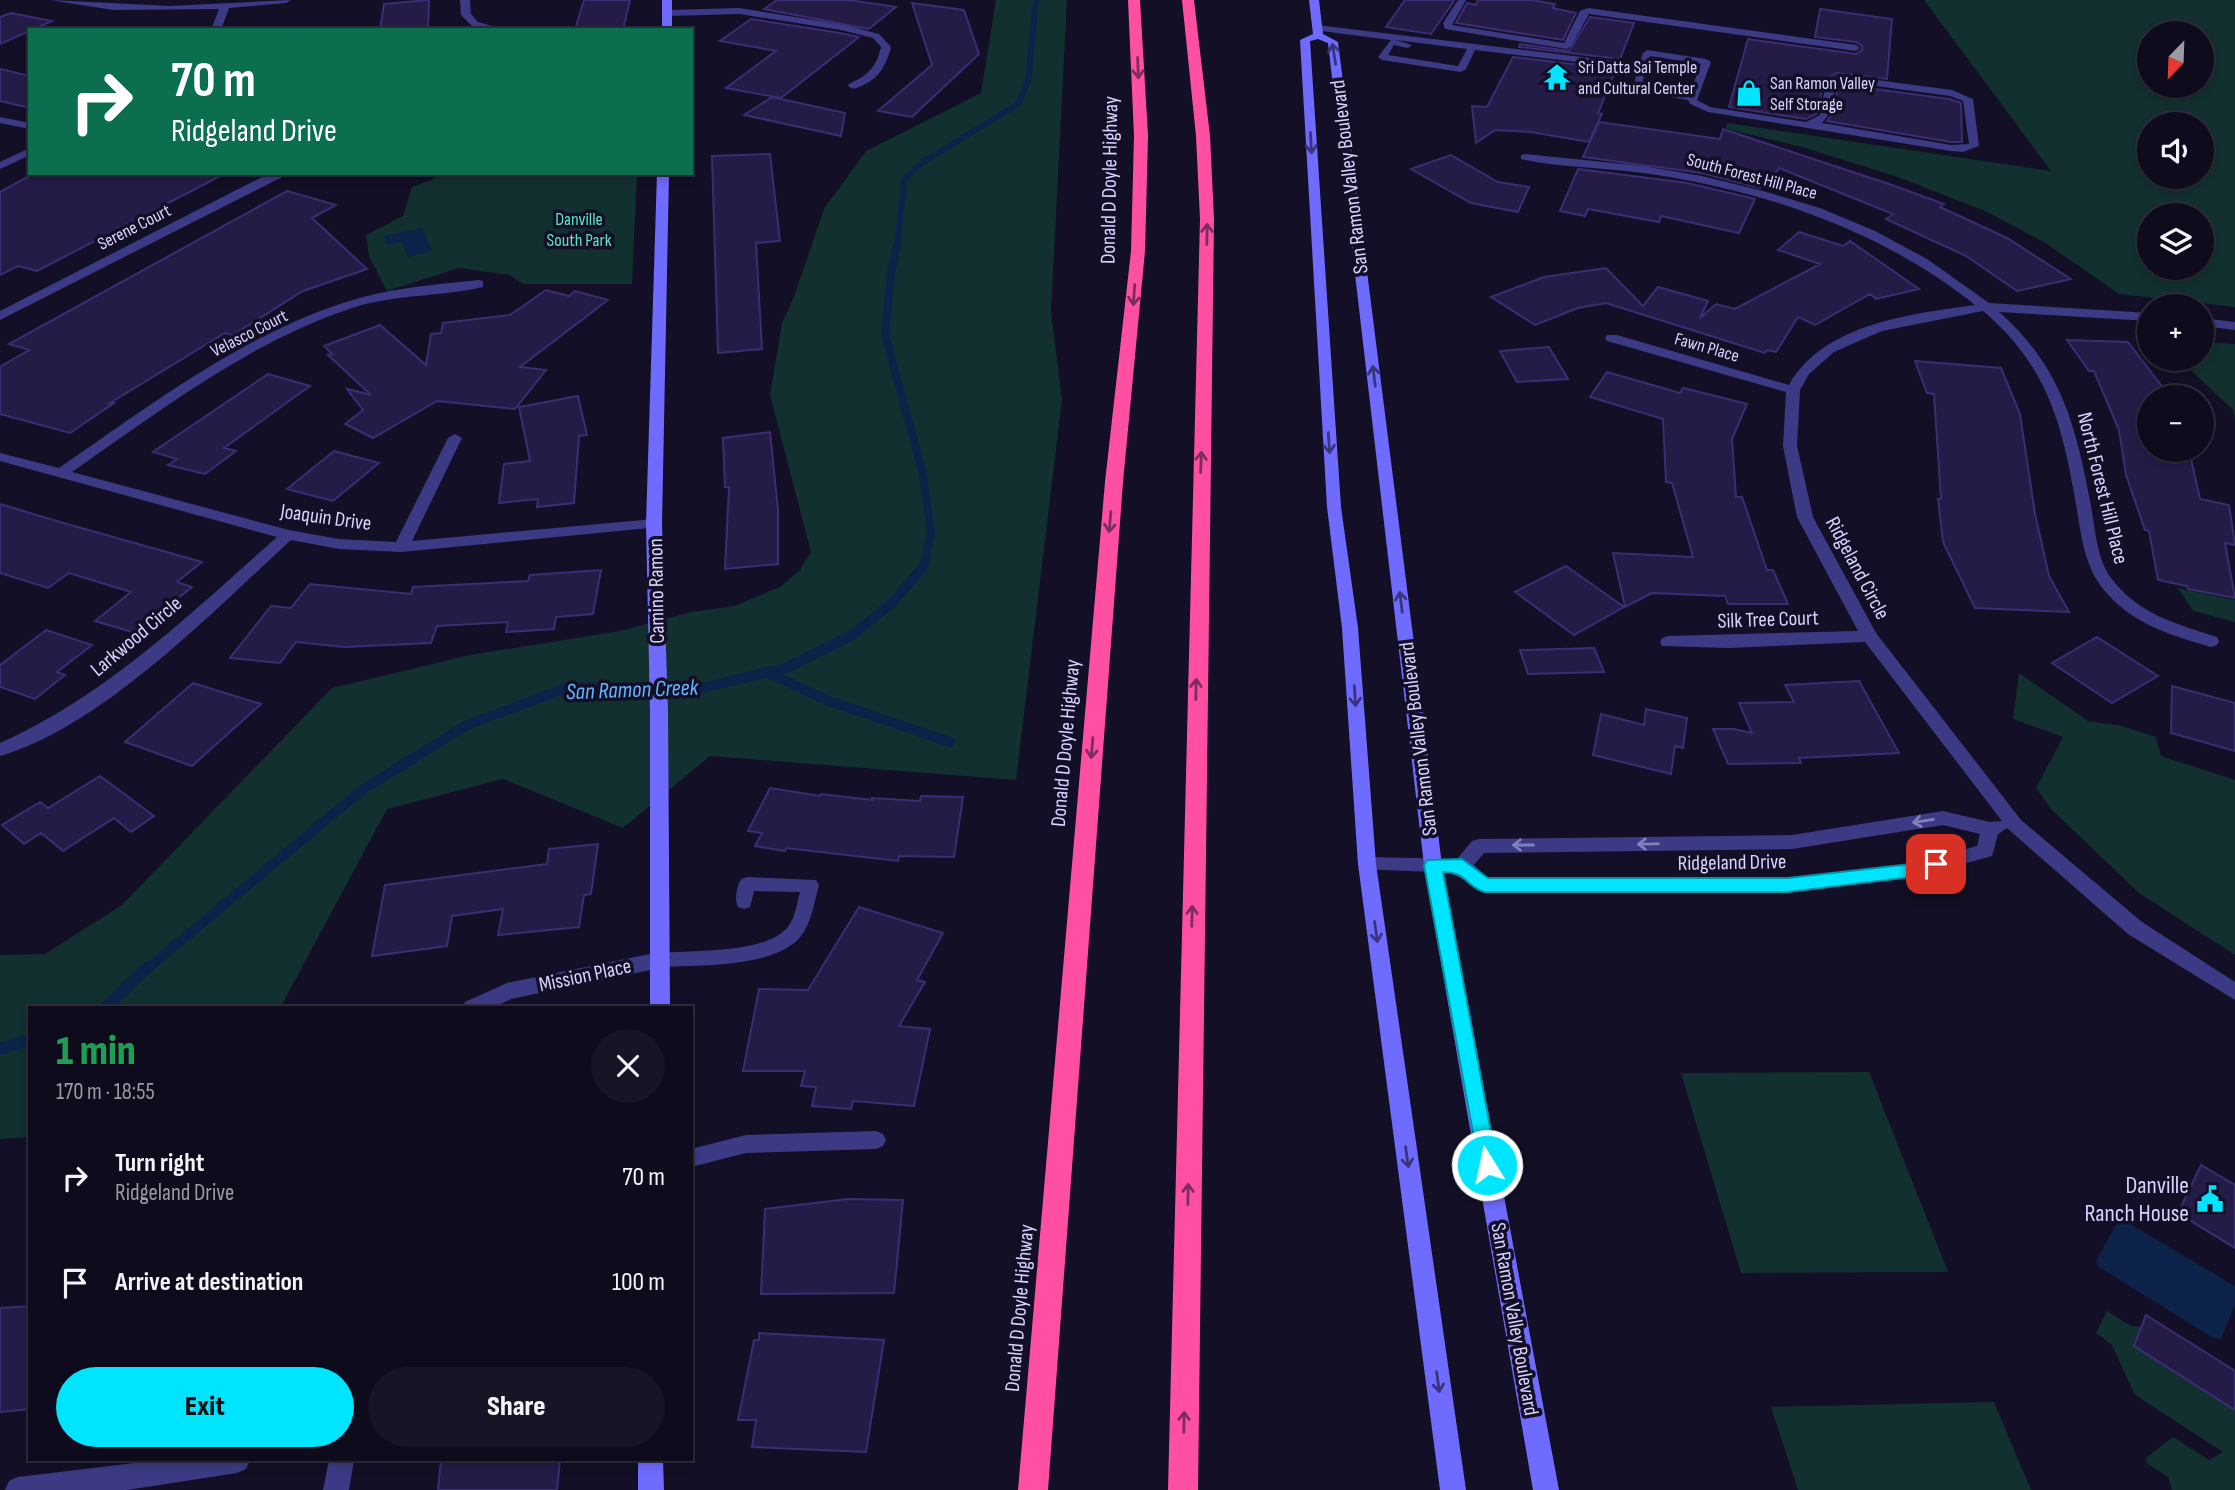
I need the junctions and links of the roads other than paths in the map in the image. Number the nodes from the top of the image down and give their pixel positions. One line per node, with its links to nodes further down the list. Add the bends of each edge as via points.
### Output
1 (55, 0): 10 (street, via 130,10)
2 (286, 0): 10 (street)
3 (465, 0): 13 (street, via 466,15 475,24)
4 (667, 0): 11 (main road)
5 (1134, 0): 68 (highway, Donald D Doyle Highway, one-way to 68, via 1140,216 1112,496)
6 (1188, 0): 69 (highway, one-way to 6, via 1207,219)
7 (1314, 0): 15 (main road, San Ramon Valley Boulevard)
8 (1462, 0): 17 (lane, via 1448,27)
9 (1585, 0): 16 (lane)
10 (225, 7): 12 (street)
11 (668, 13): 14 (main road); 22 (street, via 739,11 876,36 886,47 881,69)
12 (217, 28)
13 (493, 28)
14 (667, 28)
15 (1317, 31): 19 (lane); 52 (main road, San Ramon Valley Boulevard, one-way to 52, via 1305,40 1322,342); 53 (main road, San Ramon Valley Boulevard, one-way to 15, via 1333,42)
16 (1832, 34)
17 (1567, 46): 18 (lane, via 1588,11); 20 (lane)
18 (1856, 48)
19 (1471, 49): 19 (lane, via 1461,69 1382,57 1392,43); 20 (lane)
20 (1562, 57): 21 (lane)
21 (1642, 67): 23 (lane, via 1636,89); 23 (lane, via 1647,53 1706,62)
22 (853, 86)
23 (1692, 99): 25 (lane, via 1708,109)
24 (0, 120): 26 (street)
25 (1812, 124): 25 (lane, via 1825,117 1831,81 1858,79 1965,96 1974,146 1951,148)
26 (28, 126)
27 (28, 152): 29 (street)
28 (1525, 157): 33 (street, South Forest Hill Place, via 1689,176 1824,213 1885,240 1945,275)
29 (0, 166)
30 (279, 175): 34 (street, Serene Court)
31 (663, 175): 43 (main road, Camino Ramon)
32 (479, 284): 42 (street, Velasco Court, via 391,295 313,319 202,377)
33 (1986, 307): 35 (street); 39 (street, via 1878,328 1829,349 1804,372); 47 (street, North Forest Hill Place, via 2019,338 2044,371 2061,405 2096,565 2111,589 2147,619)
34 (0, 316)
35 (2137, 316)
36 (2214, 323): 37 (street)
37 (2235, 326)
38 (1612, 338): 39 (street, Fawn Place)
39 (1793, 390): 46 (street, Ridgeland Circle, via 1790,446 1805,517)
40 (455, 438): 45 (street)
41 (0, 457): 42 (street, Joaquin Drive)
42 (60, 474): 44 (street, Joaquin Drive)
43 (654, 524): 45 (street, Joaquin Drive); 56 (main road, Camino Ramon)
44 (288, 535): 45 (street, Joaquin Drive, via 339,544); 49 (street, Larkwood Circle, via 87,706 32,738)
45 (401, 547)
46 (1869, 636): 48 (street, Silk Tree Court); 50 (street, Ridgeland Circle)
47 (2211, 641)
48 (1668, 642)
49 (0, 750)
50 (2015, 825): 51 (street, Ridgeland Drive); 57 (street, Ridgeland Circle, via 2135,928)
51 (1990, 829): 54 (street, Ridgeland Drive, one-way to 54, via 1943,818 1792,842 1479,846); 54 (street, Ridgeland Drive, via 1985,851 1911,871 1788,885 1484,885)
52 (1367, 864): 53 (street); 70 (main road, San Ramon Valley Boulevard, one-way to 70)
53 (1433, 865): 54 (street); 71 (main road, San Ramon Valley Boulevard)
54 (1462, 866)
55 (744, 902): 56 (lane, via 747,884 810,885 795,931 783,942 759,951)
56 (660, 960): 58 (street, Mission Place, via 507,991); 59 (main road, Camino Ramon)
57 (2235, 992)
58 (476, 1006)
59 (660, 1006)
60 (876, 1140): 61 (lane, via 746,1144)
61 (693, 1157)
62 (231, 1461): 65 (street)
63 (342, 1461): 66 (street)
64 (651, 1461): 67 (main road)
65 (18, 1490)
66 (336, 1490)
67 (651, 1490)
68 (1033, 1490)
69 (1183, 1490)
70 (1453, 1490)
71 (1546, 1490)

